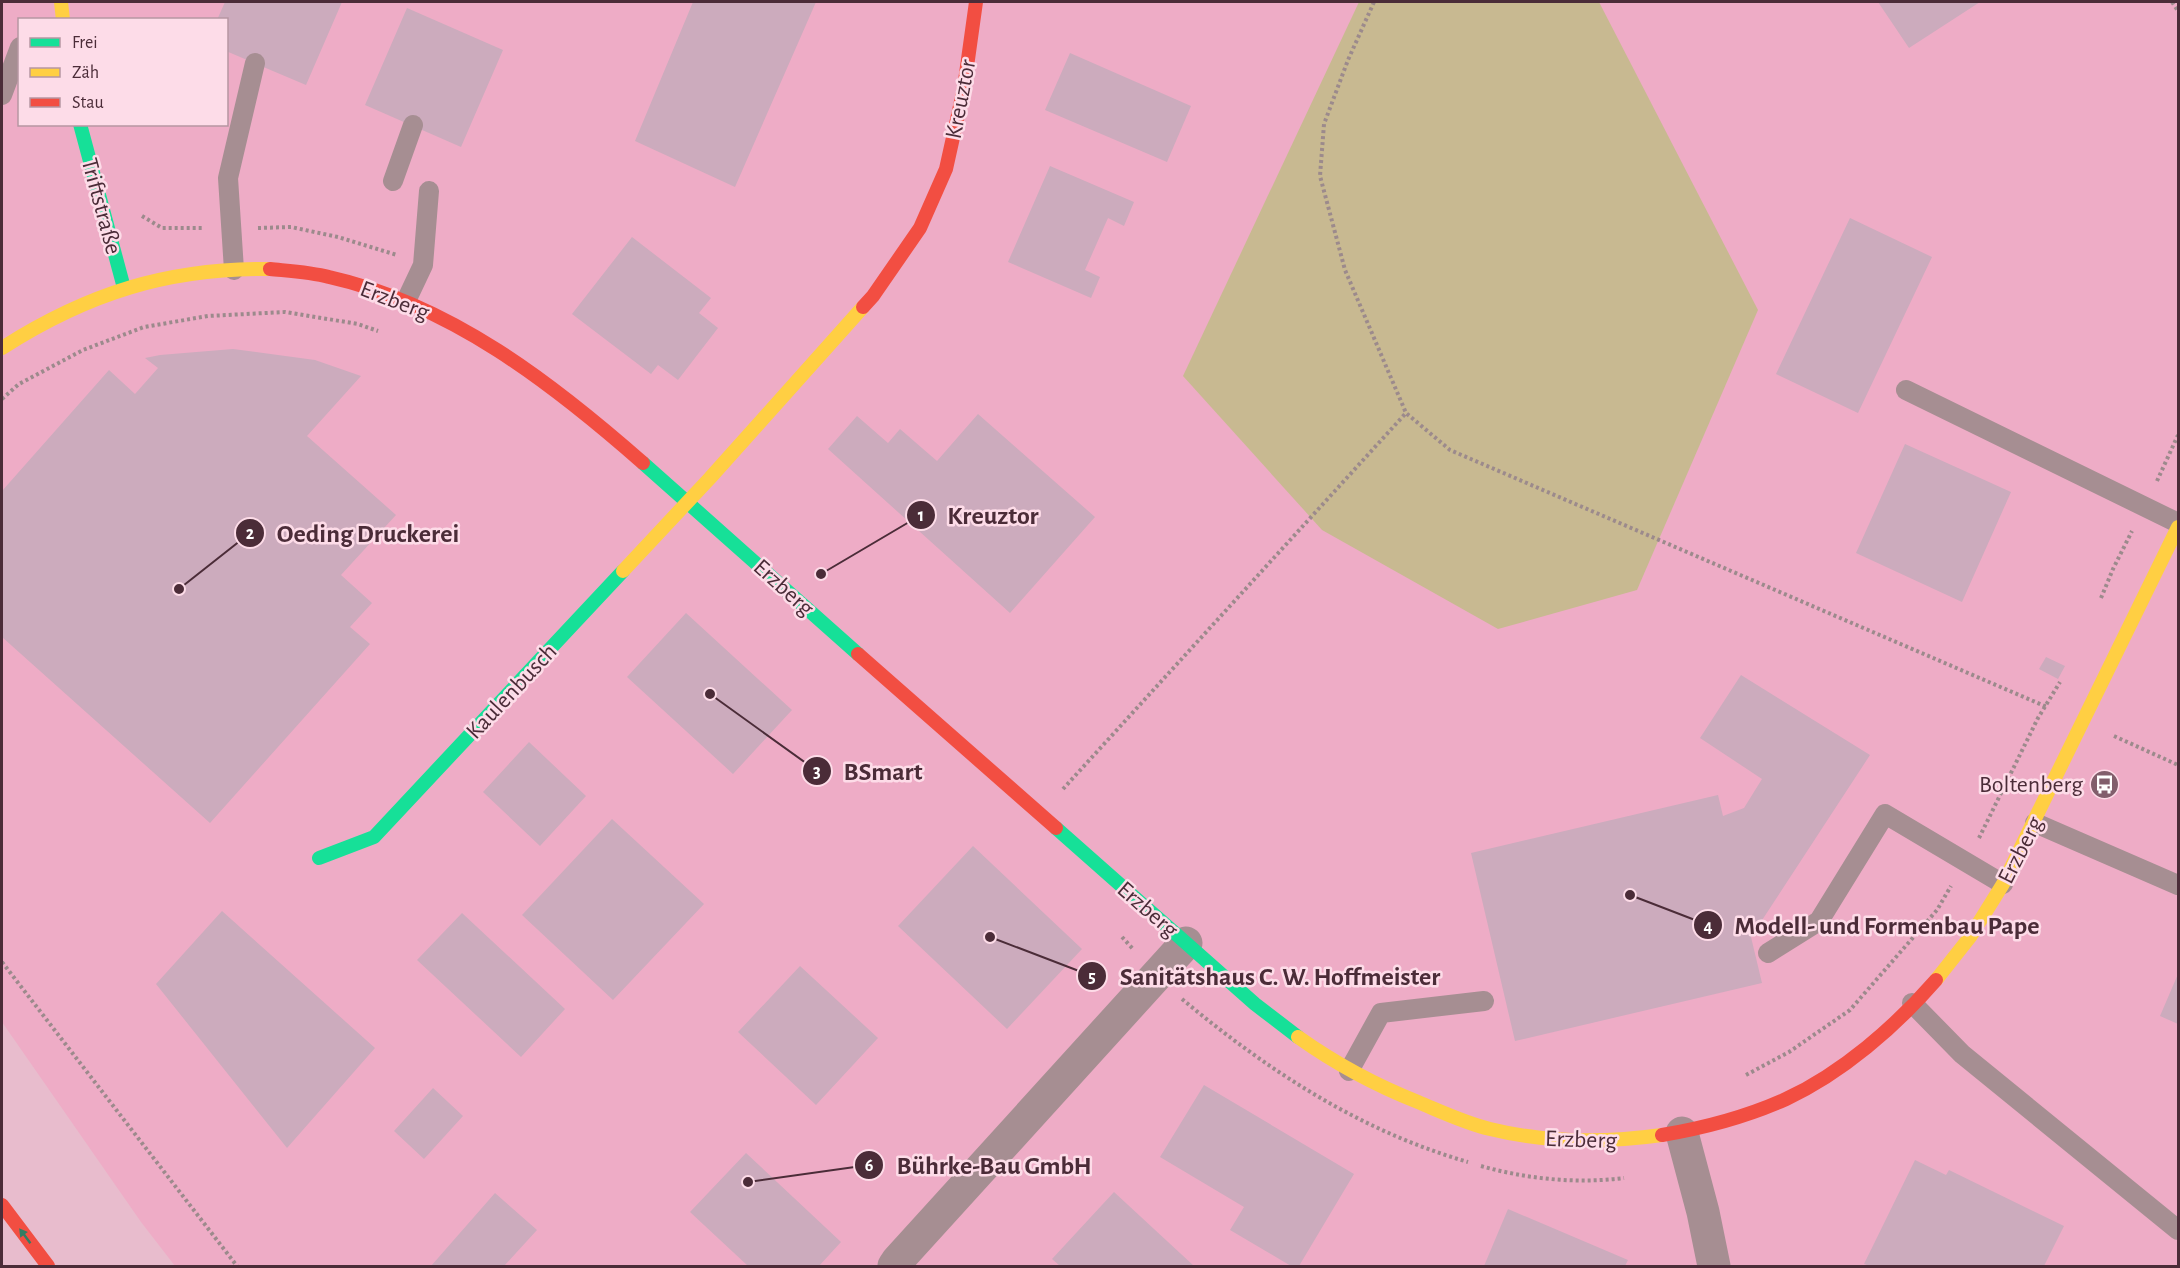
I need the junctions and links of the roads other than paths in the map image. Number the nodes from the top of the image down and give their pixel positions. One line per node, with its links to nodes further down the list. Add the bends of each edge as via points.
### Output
1 (62, 2): 3 (main road)
2 (976, 2): 16 (main road, Kreuztor, via 964,88 946,169 920,228 873,296)
3 (62, 18)
4 (18, 52): 6 (lane)
5 (255, 63): 11 (lane, via 228,178)
6 (2, 95)
7 (413, 125): 9 (lane)
8 (81, 126): 12 (main road, Triftstraße)
9 (393, 181)
10 (429, 191): 13 (lane, via 423,265)
11 (234, 270): 12 (main road, Erzberg, via 165,278); 13 (main road, Erzberg, via 310,273)
12 (124, 288): 14 (main road, Erzberg, via 64,312)
13 (406, 301): 16 (main road, Erzberg, via 448,321 526,369 594,420)
14 (2, 348)
15 (1906, 390): 17 (lane)
16 (688, 502): 19 (main road, Kaulenbusch, via 374,837); 22 (main road, Erzberg)
17 (2178, 525): 18 (main road, Erzberg)
18 (2035, 823): 20 (main road, Erzberg); 21 (lane)
19 (319, 858)
20 (2003, 884): 23 (lane, via 1885,814 1819,921); 25 (main road, Erzberg, via 1947,967)
21 (2178, 885)
22 (1186, 943): 26 (main road, Erzberg, via 1256,1004); 31 (street)
23 (1768, 953)
24 (1484, 1001): 26 (lane, via 1381,1013)
25 (1912, 1003): 27 (main road, Erzberg, via 1858,1053 1806,1089 1750,1114); 29 (lane, via 1962,1054)
26 (1349, 1071): 27 (main road, Erzberg, via 1465,1121 1530,1137 1573,1142 1622,1141)
27 (1682, 1133): 32 (street)
28 (2, 1205): 30 (main road, one-way to 28)
29 (2178, 1230)
30 (48, 1266)
31 (894, 1266)
32 (1714, 1266)

